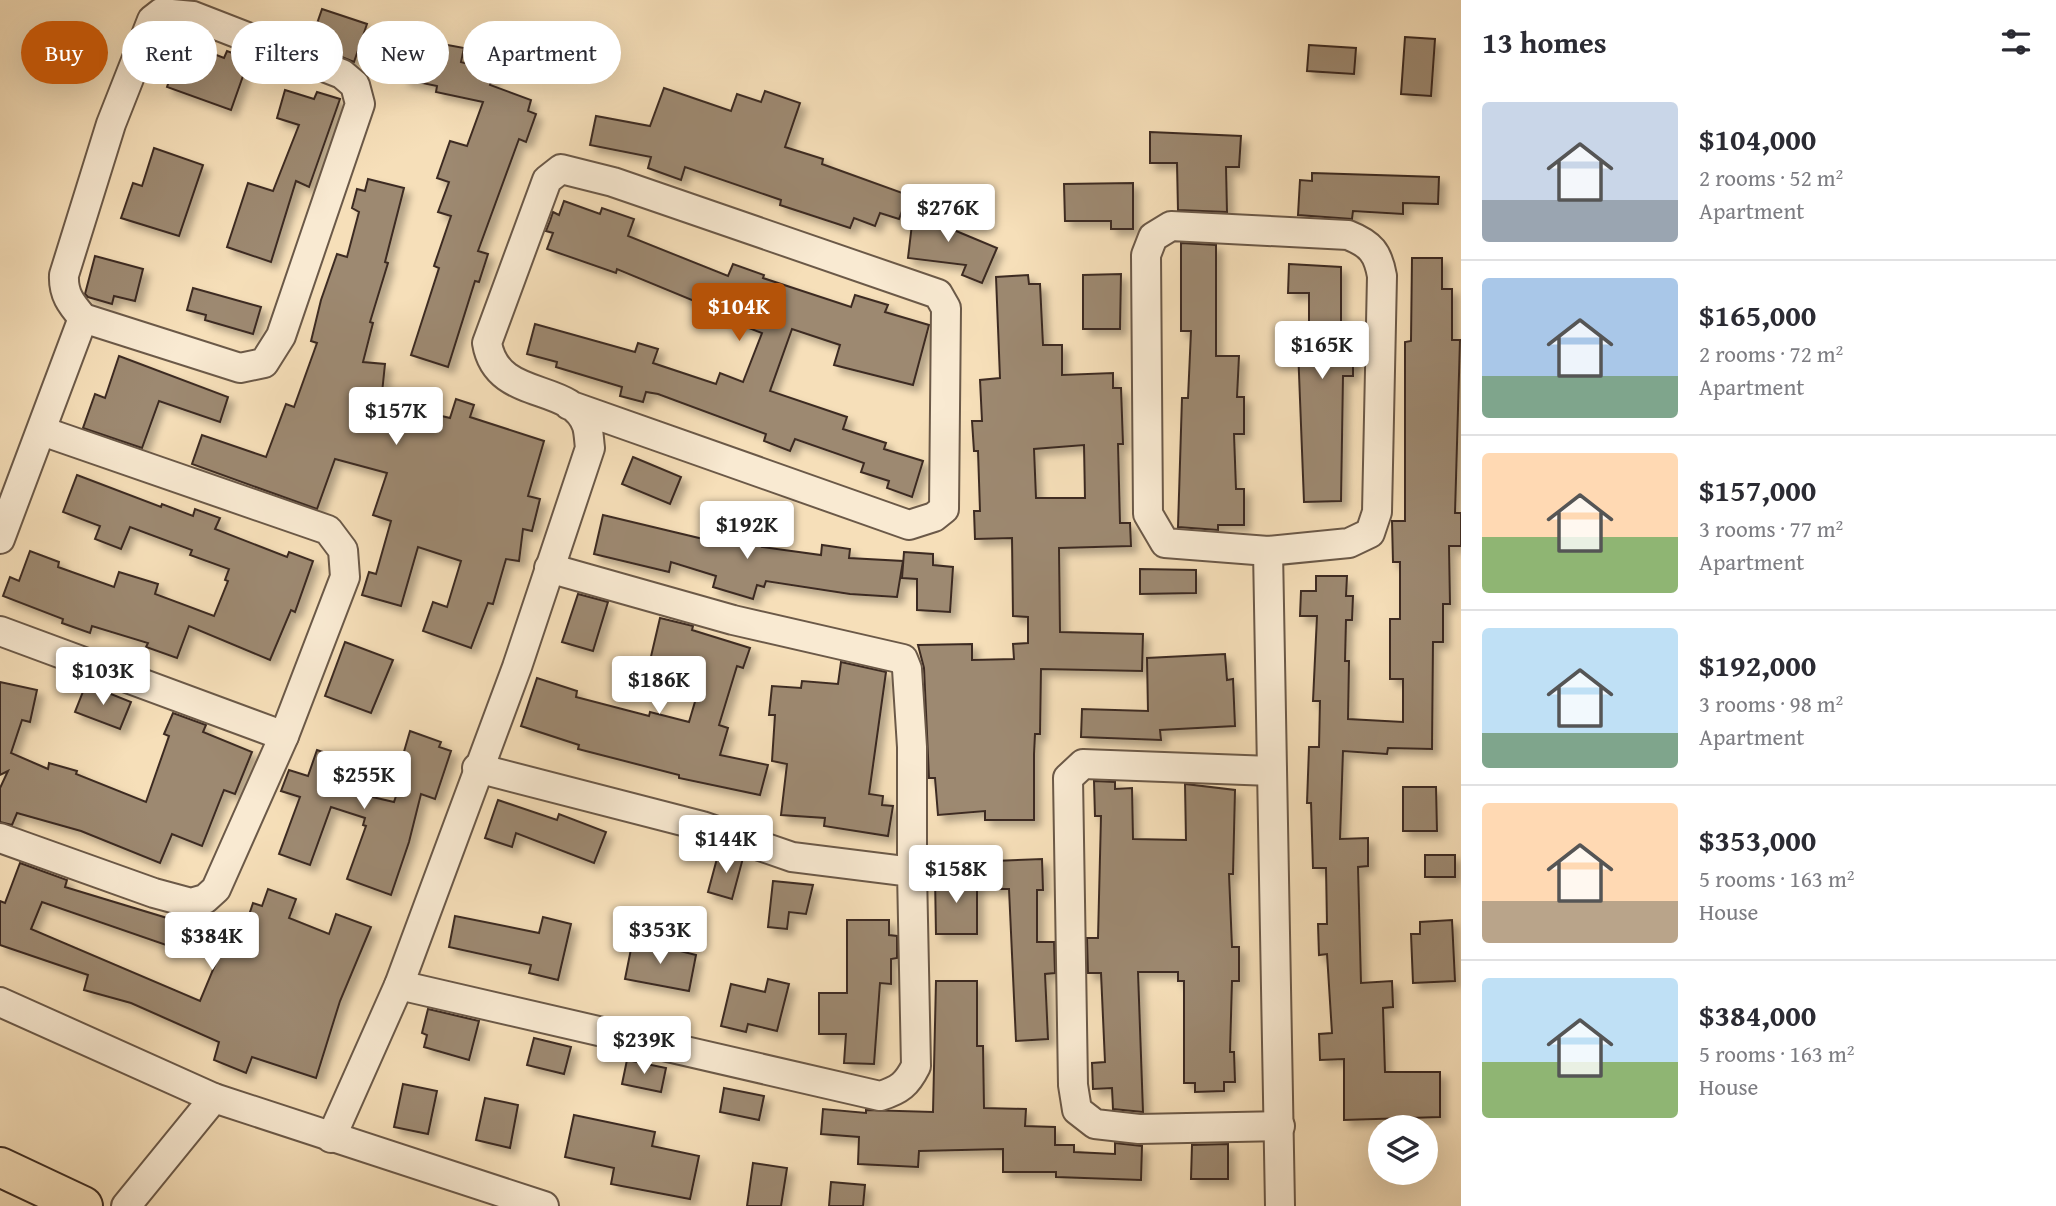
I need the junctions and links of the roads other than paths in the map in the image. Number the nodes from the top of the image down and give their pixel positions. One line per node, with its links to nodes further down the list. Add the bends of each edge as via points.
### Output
1 (83, 318): 1 (street, via 240,368 264,363 281,336 360,104 355,85 342,74 193,16 161,13 152,20 111,124 64,275 69,302); 3 (street)
2 (569, 405): 2 (street, via 500,375 490,361 487,343 547,180 561,169 614,182 938,293 946,308 944,509 909,525); 6 (street, via 586,424 590,448)
3 (42, 431): 4 (street); 8 (street, via 328,530 343,550 345,577)
4 (0, 539)
5 (1268, 551): 5 (street, via 1349,542 1370,533 1377,512 1382,276 1378,256 1365,242 1348,235 1171,226 1153,237 1146,255 1148,514 1166,543); 10 (street)
6 (549, 568): 9 (street); 12 (street, via 733,620 903,659 912,747)
7 (0, 631): 8 (street)
8 (284, 736): 11 (street, via 216,889 205,899 191,903 155,893)
9 (477, 768): 12 (street, via 702,826 792,857); 13 (street)
10 (1272, 771): 16 (street); 16 (street, via 1083,764 1068,778 1073,1085 1077,1110 1095,1124 1139,1129)
11 (0, 838)
12 (912, 872): 13 (street, via 916,1066 908,1082 880,1096)
13 (399, 985): 17 (street)
14 (0, 1002): 15 (street)
15 (214, 1098): 17 (street); 20 (street)
16 (1280, 1126): 22 (street)
17 (331, 1138): 21 (street)
18 (0, 1167): 19 (highway)
19 (83, 1206)
20 (126, 1206)
21 (544, 1206)
22 (1280, 1206)

